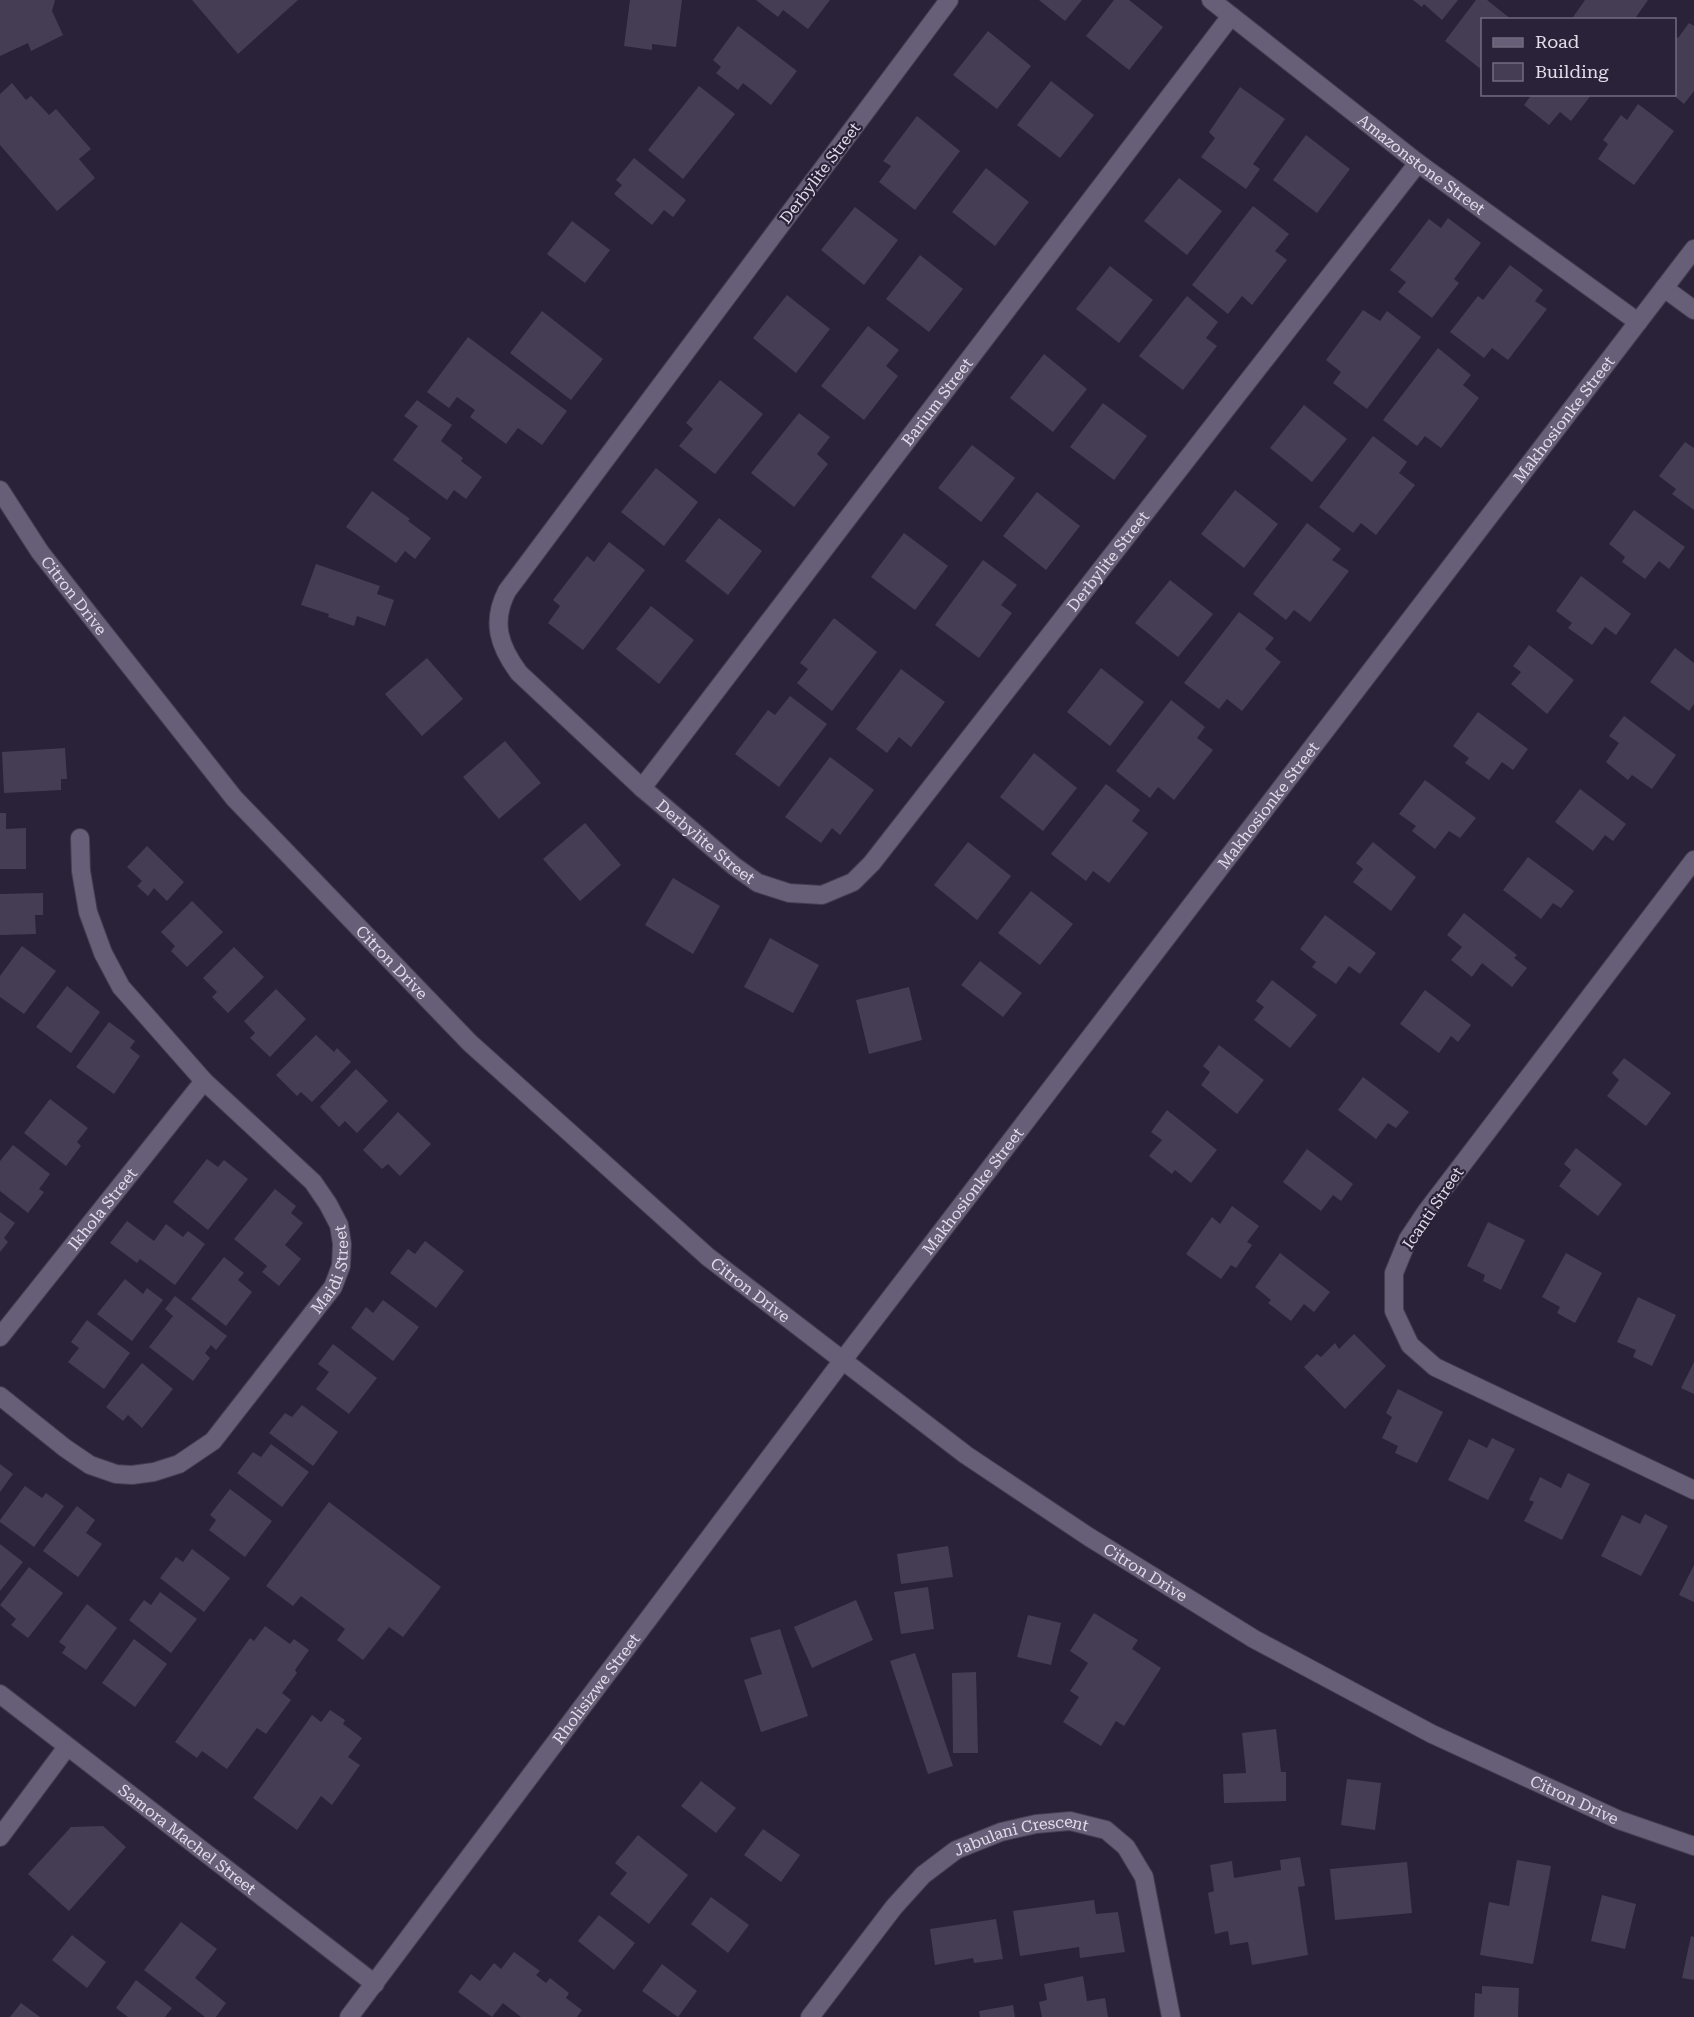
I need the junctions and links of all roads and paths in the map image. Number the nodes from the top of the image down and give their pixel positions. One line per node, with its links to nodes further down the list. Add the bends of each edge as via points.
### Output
1 (949, 0): 10 (street, Derbylite Street, via 500,605 500,638 506,656 519,673)
2 (1210, 0): 3 (street, Amazonstone Street)
3 (1231, 16): 4 (street, Amazonstone Street); 10 (street, Barium Street)
4 (1418, 163): 8 (street, Amazonstone Street); 10 (street, Derbylite Street, via 872,863 853,882 822,895 789,893 758,884)
5 (1694, 249): 6 (street, Makhosionke Street)
6 (1664, 288): 7 (street); 8 (street, Makhosionke Street)
7 (1694, 310)
8 (1638, 321): 15 (street, Makhosionke Street)
9 (0, 490): 15 (street, Citron Drive, via 40,552 234,798 470,1042 708,1257)
10 (642, 788)
11 (80, 838): 13 (street, Maidi Street, via 88,912 103,953 121,987)
12 (1694, 860): 17 (street, Icanti Street, via 1408,1239 1394,1273 1394,1311 1410,1345 1435,1367)
13 (204, 1081): 14 (street, Ikhola Street); 16 (street, Maidi Street, via 313,1182 328,1203 339,1225 342,1244 341,1266 333,1287 213,1441 179,1464 132,1475 90,1465)
14 (0, 1337)
15 (843, 1360): 21 (street, Citron Drive, via 966,1455 1254,1640 1432,1734 1619,1820); 22 (street, Rholisizwe Street)
16 (0, 1396)
17 (1694, 1490)
18 (0, 1694): 19 (street, Samora Machel Street)
19 (67, 1747): 20 (street); 22 (street, Samora Machel Street)
20 (0, 1837)
21 (1694, 1846)
22 (375, 1984): 23 (street, Rholisizwe Street)
23 (349, 2017)
24 (810, 2017): 25 (street, Jabulani Crescent, via 923,1875 957,1850 1001,1832 1070,1821 1106,1830 1126,1847 1144,1877)
25 (1171, 2017)

